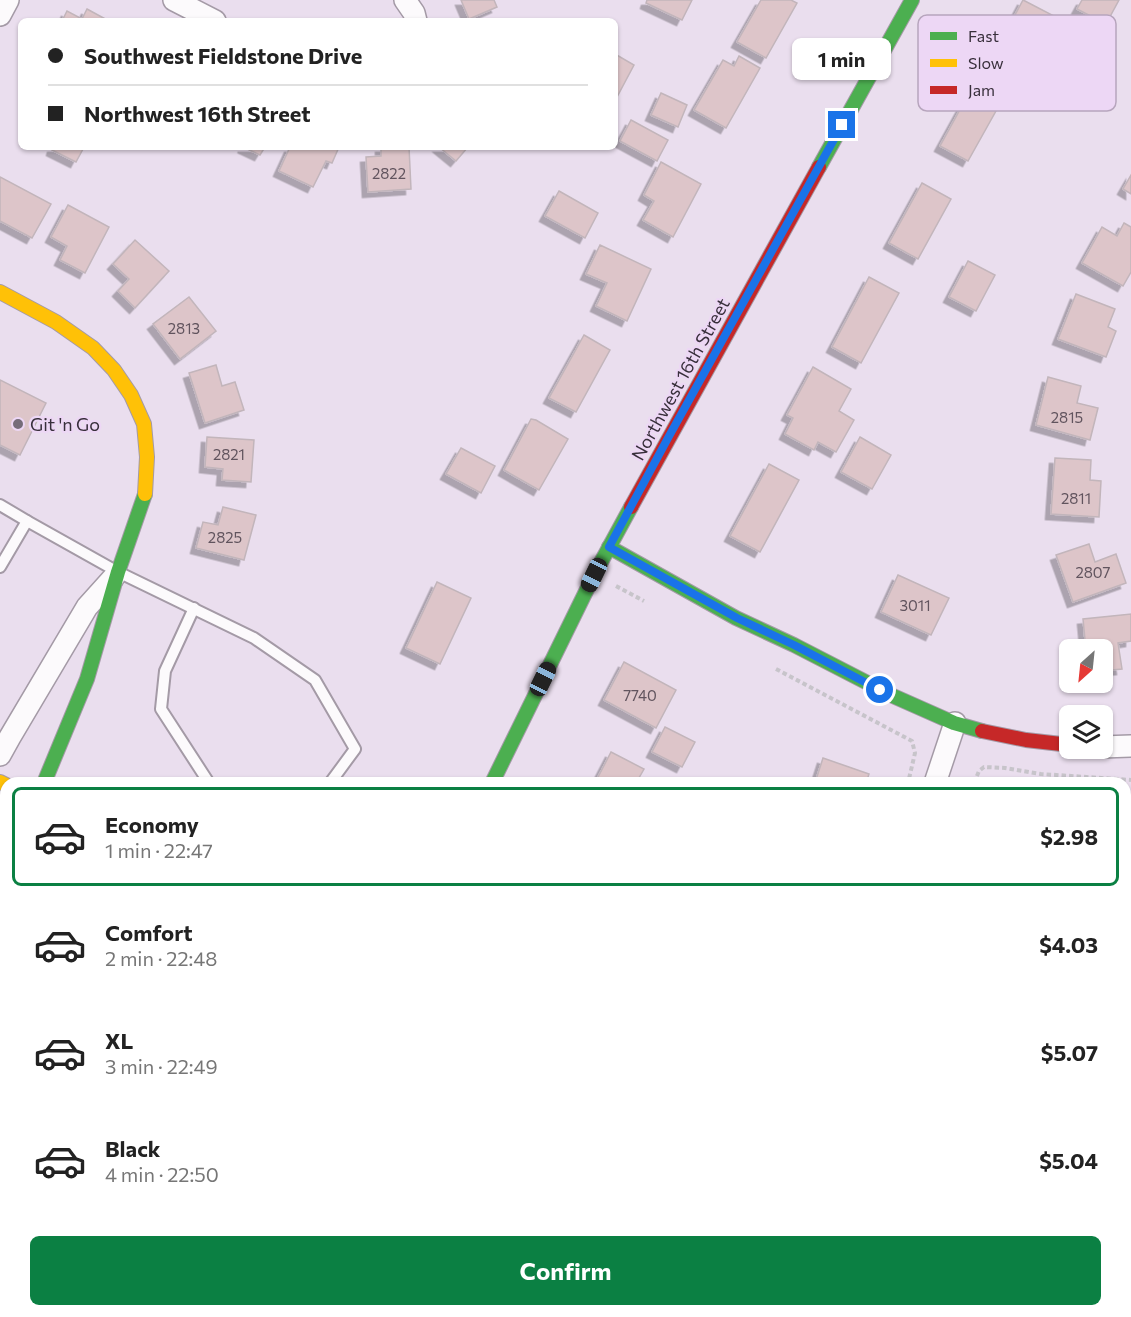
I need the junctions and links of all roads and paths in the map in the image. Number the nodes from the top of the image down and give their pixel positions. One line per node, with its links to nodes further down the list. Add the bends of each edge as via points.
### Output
1 (8, 0): 5 (street)
2 (174, 0): 6 (street)
3 (405, 0): 7 (street)
4 (912, 0): 11 (street, Northwest 16th Street)
5 (0, 15)
6 (209, 18)
7 (416, 18)
8 (0, 292): 13 (street, via 56,322 93,348 131,395 144,424 146,491)
9 (0, 505): 10 (lane)
10 (27, 521): 12 (lane); 13 (lane)
11 (609, 547): 14 (street, Northwest 16th Street); 18 (street, via 737,618)
12 (0, 567)
13 (118, 572): 16 (lane); 22 (street, via 87,607); 23 (street, via 87,680)
14 (594, 575): 15 (path); 26 (street, Northwest 16th Street)
15 (652, 605)
16 (194, 608): 24 (lane, via 165,671 161,709); 25 (lane, via 254,638 315,680 355,749)
17 (776, 669): 27 (path, via 912,741 915,753)
18 (955, 723): 19 (street); 28 (street)
19 (1059, 744)
20 (1131, 746): 21 (street)
21 (1113, 747)
22 (0, 755)
23 (47, 777)
24 (205, 777)
25 (334, 777)
26 (495, 777)
27 (909, 777)
28 (937, 777)
29 (976, 777): 30 (path, via 984,767)
30 (1086, 777)

